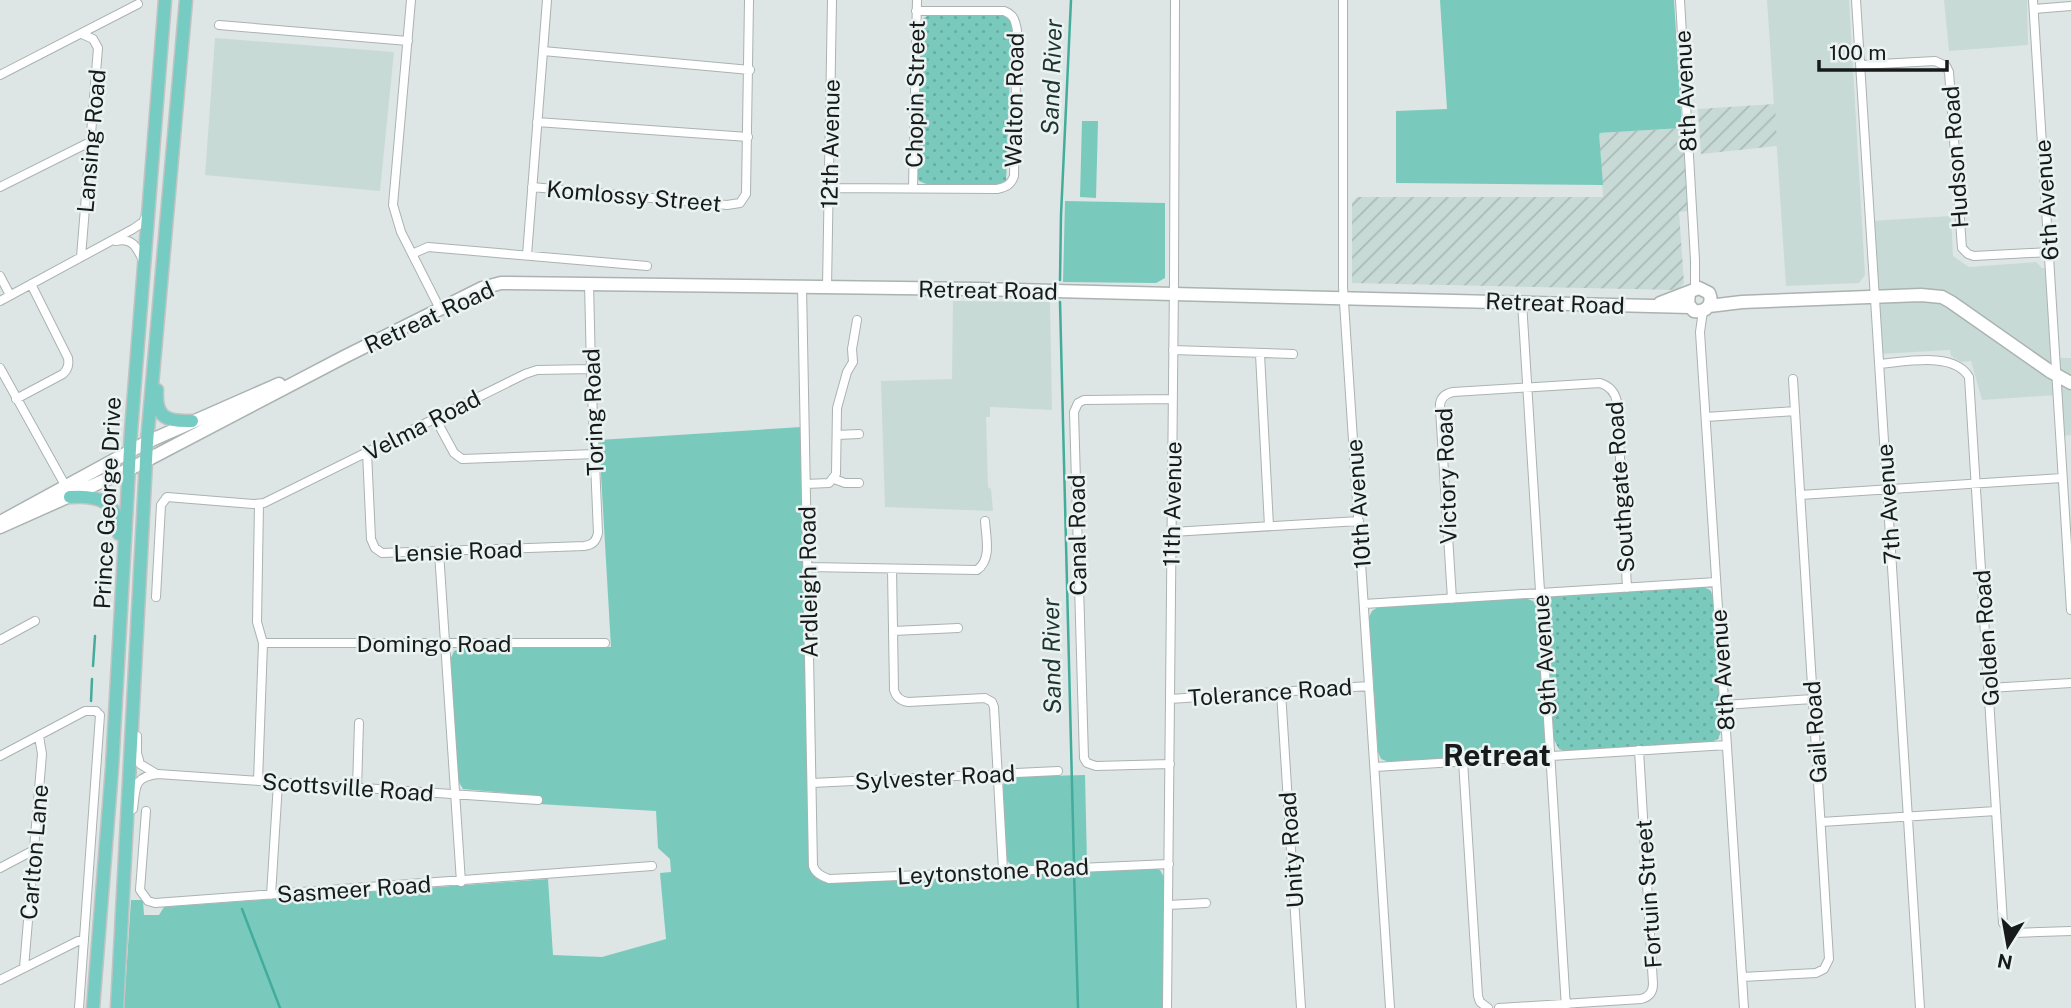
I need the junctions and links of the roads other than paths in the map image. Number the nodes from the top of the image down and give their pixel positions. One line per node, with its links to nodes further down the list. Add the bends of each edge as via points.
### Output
1 (165, 0): 31 (main road, Prince George Drive)
2 (186, 0): 46 (main road, Prince George Drive)
3 (411, 0): 19 (street)
4 (547, 0): 20 (street)
5 (740, 0): 6 (street)
6 (749, 0): 22 (street, Komlossy Street)
7 (832, 0): 29 (street, 12th Avenue)
8 (917, 0): 16 (street, Chopin Street)
9 (1175, 0): 45 (street, 11th Avenue)
10 (1343, 0): 47 (street, 10th Avenue)
11 (1680, 0): 50 (street, 8th Avenue)
12 (1856, 0): 21 (street, 7th Avenue)
13 (138, 4): 18 (street)
14 (2033, 5): 15 (street); 33 (street, 6th Avenue)
15 (2071, 6)
16 (916, 11): 30 (street, Chopin Street); 30 (street, Walton Road, via 1003,11 1014,19 1017,30 1012,182 998,189)
17 (219, 25): 19 (street)
18 (82, 33): 23 (street); 26 (street, Lansing Road, via 98,48)
19 (408, 41): 34 (street, via 393,205)
20 (543, 51): 22 (street); 24 (street)
21 (1861, 65): 33 (street, Hudson Road, via 1942,62 1949,72 1962,248 1974,256); 48 (street, 7th Avenue)
22 (750, 69): 25 (street, Komlossy Street)
23 (0, 75)
24 (537, 122): 25 (street); 28 (street)
25 (748, 137): 28 (street, Komlossy Street, via 746,194 737,204)
26 (90, 142): 27 (street); 36 (street, Lansing Road)
27 (0, 187)
28 (533, 187): 35 (street)
29 (830, 187): 30 (street, Walton Road); 43 (street, 12th Avenue)
30 (913, 188)
31 (149, 213): 32 (street, via 138,226); 37 (main road, Prince George Drive)
32 (110, 243): 36 (street); 37 (street, via 131,242)
33 (2050, 252): 61 (street, 6th Avenue)
34 (412, 254): 35 (street, via 428,247); 52 (street)
35 (527, 256): 38 (street)
36 (81, 257): 40 (street)
37 (145, 264): 74 (main road, Prince George Drive)
38 (647, 266)
39 (0, 276): 44 (street)
40 (31, 284): 44 (street); 65 (street, via 69,363 63,374)
41 (589, 284): 42 (main road, Retreat Road); 52 (main road, Retreat Road, via 495,284); 60 (street, Toring Road)
42 (802, 287): 43 (main road, Retreat Road); 83 (street, Ardleigh Road)
43 (827, 287): 45 (main road, Retreat Road)
44 (10, 295): 49 (street)
45 (1174, 295): 47 (main road, Retreat Road); 54 (street, 11th Avenue)
46 (159, 296): 70 (main road, via 157,403 168,419); 73 (main road, Prince George Drive)
47 (1344, 297): 51 (main road, Retreat Road); 88 (street, 10th Avenue)
48 (1875, 297): 50 (main road, Retreat Road); 58 (street, 7th Avenue); 61 (main road, Retreat Road, via 1944,298)
49 (0, 300)
50 (1699, 300): 51 (main road, Retreat Road, via 1650,305); 68 (street, 8th Avenue)
51 (1522, 302): 64 (street, 9th Avenue)
52 (440, 309): 57 (main road, Retreat Road)
53 (857, 320): 71 (street, via 853,362 837,408)
54 (1173, 350): 55 (street); 66 (street, 11th Avenue)
55 (1260, 354): 56 (street); 91 (street)
56 (1293, 354)
57 (344, 357): 70 (main road, Retreat Road); 77 (main road, Retreat Road)
58 (1879, 364): 82 (street, Golden Road, via 1943,360 1967,374); 84 (street, 7th Avenue)
59 (0, 368): 65 (street)
60 (590, 369): 69 (street, Velma Road, via 531,372); 76 (street, Toring Road)
61 (2057, 375): 63 (main road, Retreat Road); 79 (street, 6th Avenue)
62 (1793, 379): 67 (street, Gail Road)
63 (2071, 383)
64 (1527, 387): 99 (street, Southgate Road, via 1600,383 1615,394); 100 (street, 9th Avenue); 102 (street, Victory Road, via 1450,393 1441,400)
65 (16, 399): 85 (street)
66 (1173, 400): 92 (street, 11th Avenue); 127 (street, Canal Road, via 1084,400 1075,409 1083,755 1087,763 1096,766)
67 (1795, 411): 68 (street); 86 (street, Gail Road)
68 (1706, 417): 98 (street, 8th Avenue)
69 (435, 418): 75 (street, Velma Road); 76 (street, via 462,459)
70 (192, 421): 73 (main road, Retreat Road)
71 (837, 435): 72 (street); 80 (street)
72 (859, 435)
73 (147, 442): 74 (main road, Retreat Road); 77 (main road, Prince George Drive)
74 (129, 452): 78 (main road, Prince George Drive); 85 (main road, Retreat Road)
75 (367, 452): 87 (street, Velma Road); 94 (street, Lensie Road, via 375,548 382,553)
76 (595, 454): 93 (street, Toring Road)
77 (146, 461): 78 (main road, Retreat Road); 119 (main road, Prince George Drive)
78 (128, 470): 85 (main road, Retreat Road); 97 (main road, Prince George Drive)
79 (2062, 478): 82 (street); 104 (street, 6th Avenue)
80 (834, 479): 81 (street); 83 (street)
81 (859, 483)
82 (1975, 483): 84 (street); 114 (street, Golden Road)
83 (806, 484): 95 (street, Ardleigh Road)
84 (1887, 489): 86 (street); 140 (street, 7th Avenue)
85 (68, 491): 90 (main road); 97 (main road, via 95,497 114,512)
86 (1800, 495): 117 (street, Gail Road)
87 (259, 504): 101 (street, Velma Road, via 163,500); 109 (street, via 257,622)
88 (1359, 521): 91 (street); 103 (street, 10th Avenue)
89 (985, 522): 96 (street, via 986,560 981,568)
90 (0, 525)
91 (1269, 526): 92 (street)
92 (1172, 533): 116 (street, 11th Avenue)
93 (596, 540): 94 (street, Lensie Road, via 584,547)
94 (439, 552): 110 (street)
95 (808, 568): 96 (street); 134 (street, Ardleigh Road)
96 (892, 569): 107 (street)
97 (124, 576): 160 (main road, Prince George Drive)
98 (1716, 582): 99 (street, Southgate Road); 118 (street, 8th Avenue)
99 (1628, 587): 100 (street, Southgate Road)
100 (1539, 593): 102 (street); 124 (street, 9th Avenue)
101 (156, 597)
102 (1452, 598): 103 (street)
103 (1364, 604): 113 (street, 10th Avenue)
104 (2071, 610)
105 (35, 621): 108 (street)
106 (958, 628): 107 (street)
107 (893, 631): 131 (street, via 894,690 901,700 982,698 992,702)
108 (0, 640)
109 (263, 643): 110 (street, Domingo Road); 132 (street)
110 (443, 643): 111 (street, Domingo Road); 136 (street)
111 (605, 643)
112 (2071, 683): 114 (street)
113 (1369, 686): 115 (street, Tolerance Road); 128 (street, 10th Avenue)
114 (1989, 688): 139 (street, Golden Road)
115 (1281, 692): 116 (street, Tolerance Road); 163 (street, Unity Road)
116 (1170, 699): 127 (street, 11th Avenue)
117 (1813, 699): 118 (street); 141 (street, Gail Road)
118 (1724, 705): 122 (street, 8th Avenue)
119 (133, 710): 130 (street, via 138,760); 142 (main road, Prince George Drive)
120 (359, 723): 135 (street)
121 (39, 736): 125 (street); 143 (street, Carlton Lane, via 42,754); 154 (street, via 85,711 100,715)
122 (1727, 745): 123 (street); 156 (street, 8th Avenue)
123 (1639, 750): 124 (street); 158 (street, Fortuin Street, via 1653,989 1641,999)
124 (1550, 755): 126 (street); 158 (street, 9th Avenue)
125 (0, 756)
126 (1463, 761): 128 (street); 165 (street, via 1478,996)
127 (1170, 764): 144 (street, 11th Avenue)
128 (1375, 767): 164 (street, 10th Avenue)
129 (1058, 771): 131 (street, Sylvester Road)
130 (158, 774): 132 (street, Scottsville Road); 142 (street, via 137,783)
131 (998, 774): 134 (street, Sylvester Road); 147 (street)
132 (258, 781): 133 (street, Scottsville Road)
133 (278, 783): 135 (street, Scottsville Road); 150 (street)
134 (812, 783): 148 (street, Ardleigh Road, via 813,866)
135 (357, 788): 136 (street, Scottsville Road)
136 (456, 794): 137 (street, Scottsville Road); 149 (street)
137 (538, 800)
138 (146, 811): 150 (street, Sasmeer Road, via 140,886 148,901)
139 (1996, 811): 140 (street); 153 (street, Golden Road, via 2005,927 2014,933)
140 (1908, 816): 141 (street); 168 (street, 7th Avenue)
141 (1821, 822): 156 (street, Gail Road, via 1828,962 1816,973)
142 (127, 848): 161 (main road, Prince George Drive)
143 (34, 850): 146 (street); 155 (street, Carlton Lane)
144 (1169, 864): 147 (street, Leytonstone Road); 152 (street, 11th Avenue)
145 (652, 866): 149 (street, Sasmeer Road)
146 (0, 868)
147 (1003, 870): 148 (street, Leytonstone Road)
148 (818, 875)
149 (461, 882): 150 (street, Sasmeer Road)
150 (271, 895)
151 (1206, 903): 152 (street)
152 (1168, 905): 162 (street, 11th Avenue)
153 (2071, 931)
154 (84, 941): 155 (street); 159 (street)
155 (24, 968): 157 (street)
156 (1742, 977): 167 (street, 8th Avenue)
157 (0, 980)
158 (1566, 1005): 166 (street)
159 (79, 1008)
160 (93, 1008)
161 (117, 1008)
162 (1167, 1008)
163 (1301, 1008)
164 (1390, 1008)
165 (1489, 1008)
166 (1499, 1008)
167 (1744, 1008)
168 (1920, 1008)

